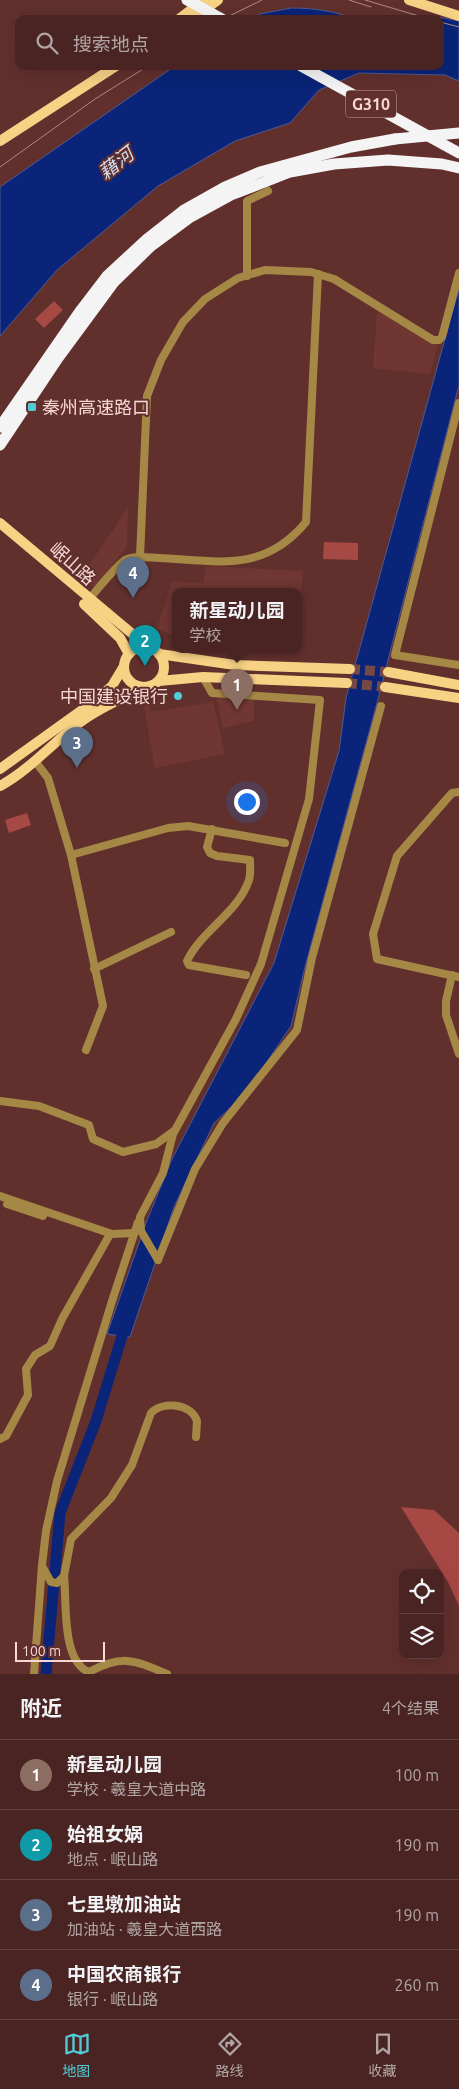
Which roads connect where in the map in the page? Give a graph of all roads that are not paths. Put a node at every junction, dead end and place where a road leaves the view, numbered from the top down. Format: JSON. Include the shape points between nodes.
{"nodes":[{"id":1,"x":179,"y":0,"type":"edge"},
{"id":2,"x":187,"y":0,"type":"edge"},
{"id":3,"x":218,"y":0,"type":"edge"},
{"id":4,"x":409,"y":0,"type":"edge"},
{"id":5,"x":428,"y":0,"type":"edge"},
{"id":6,"x":204,"y":5,"type":"edge"},
{"id":7,"x":459,"y":10,"type":"edge"},
{"id":8,"x":186,"y":15,"type":"edge"},
{"id":9,"x":195,"y":15,"type":"edge"},
{"id":10,"x":207,"y":15,"type":"edge"},
{"id":11,"x":217,"y":15,"type":"edge"},
{"id":12,"x":459,"y":16,"type":"edge"},
{"id":13,"x":98,"y":70,"type":"edge"},
{"id":14,"x":110,"y":70,"type":"edge"},
{"id":15,"x":308,"y":70,"type":"edge"},
{"id":16,"x":317,"y":70,"type":"edge"},
{"id":17,"x":0,"y":133,"type":"edge"},
{"id":18,"x":459,"y":133,"type":"edge"},
{"id":19,"x":0,"y":141,"type":"edge"},
{"id":20,"x":459,"y":146,"type":"edge"},
{"id":21,"x":459,"y":153,"type":"edge"},
{"id":22,"x":459,"y":168,"type":"edge"},
{"id":23,"x":268,"y":192,"type":"dead end"},
{"id":24,"x":459,"y":273,"type":"edge"},
{"id":25,"x":318,"y":274,"type":"junction"},
{"id":26,"x":247,"y":276,"type":"junction"},
{"id":27,"x":459,"y":403,"type":"edge"},
{"id":28,"x":0,"y":427,"type":"edge"},
{"id":29,"x":0,"y":444,"type":"edge"},
{"id":30,"x":0,"y":523,"type":"edge"},
{"id":31,"x":0,"y":532,"type":"edge"},
{"id":32,"x":140,"y":557,"type":"junction"},
{"id":33,"x":89,"y":599,"type":"junction"},
{"id":34,"x":148,"y":647,"type":"junction"},
{"id":35,"x":128,"y":654,"type":"junction"},
{"id":36,"x":159,"y":654,"type":"junction"},
{"id":37,"x":459,"y":665,"type":"edge"},
{"id":38,"x":124,"y":666,"type":"junction"},
{"id":39,"x":350,"y":669,"type":"tunnel mouth"},
{"id":40,"x":388,"y":672,"type":"tunnel mouth"},
{"id":41,"x":203,"y":677,"type":"junction"},
{"id":42,"x":159,"y":681,"type":"junction"},
{"id":43,"x":347,"y":683,"type":"tunnel mouth"},
{"id":44,"x":459,"y":685,"type":"edge"},
{"id":45,"x":385,"y":687,"type":"tunnel mouth"},
{"id":46,"x":144,"y":688,"type":"junction"},
{"id":47,"x":459,"y":698,"type":"edge"},
{"id":48,"x":380,"y":706,"type":"dead end"},
{"id":49,"x":35,"y":761,"type":"junction"},
{"id":50,"x":0,"y":769,"type":"edge"},
{"id":51,"x":0,"y":786,"type":"edge"},
{"id":52,"x":459,"y":792,"type":"edge"},
{"id":53,"x":212,"y":829,"type":"junction"},
{"id":54,"x":285,"y":842,"type":"dead end"},
{"id":55,"x":72,"y":855,"type":"junction"},
{"id":56,"x":171,"y":932,"type":"dead end"},
{"id":57,"x":94,"y":968,"type":"junction"},
{"id":58,"x":246,"y":975,"type":"dead end"},
{"id":59,"x":456,"y":976,"type":"edge"},
{"id":60,"x":86,"y":1050,"type":"dead end"},
{"id":61,"x":459,"y":1054,"type":"edge"},
{"id":62,"x":0,"y":1101,"type":"edge"},
{"id":63,"x":175,"y":1131,"type":"junction"},
{"id":64,"x":0,"y":1196,"type":"edge"},
{"id":65,"x":0,"y":1202,"type":"edge"},
{"id":66,"x":136,"y":1234,"type":"junction"},
{"id":67,"x":109,"y":1236,"type":"junction"},
{"id":68,"x":196,"y":1437,"type":"dead end"},
{"id":69,"x":0,"y":1439,"type":"edge"},
{"id":70,"x":42,"y":1565,"type":"junction"},
{"id":71,"x":64,"y":1576,"type":"junction"},
{"id":72,"x":34,"y":1674,"type":"edge"},
{"id":73,"x":168,"y":1674,"type":"edge"}],
"edges":[{"from":1,"to":10,"type":"highway"},
{"from":2,"to":6,"type":"highway","bridge":true},
{"from":3,"to":6,"type":"main road"},
{"from":4,"to":12,"type":"main road"},
{"from":5,"to":7,"type":"main road"},
{"from":6,"to":8,"type":"main road"},
{"from":6,"to":9,"type":"main road"},
{"from":6,"to":11,"type":"highway","bridge":true},
{"from":13,"to":17,"type":"main road"},
{"from":14,"to":19,"type":"main road"},
{"from":15,"to":21,"type":"highway","number":"G310","bridge":true},
{"from":16,"to":20,"type":"highway","number":"G310","bridge":true},
{"from":18,"to":28,"type":"highway","bridge":true,"via":[[351,147],[260,172],[184,210],[107,276]]},
{"from":22,"to":29,"type":"highway","via":[[388,160],[299,170],[231,195],[189,218],[151,246],[114,282]]},
{"from":23,"to":26,"type":"street","via":[[247,201]]},
{"from":24,"to":25,"type":"street","via":[[439,340],[433,340],[334,279]]},
{"from":25,"to":26,"type":"street","via":[[265,270]]},
{"from":25,"to":32,"type":"street","via":[[306,522],[293,538],[279,548],[252,559],[218,561]]},
{"from":26,"to":32,"type":"street","via":[[238,278],[205,299],[183,322],[161,360],[147,396]]},
{"from":27,"to":37,"type":"street","via":[[395,655]]},
{"from":30,"to":33,"type":"main road","name":"岷山路"},
{"from":31,"to":35,"type":"main road","name":"岷山路","via":[[107,623]]},
{"from":32,"to":33,"type":"street","via":[[126,560]]},
{"from":33,"to":34,"type":"main road","name":"岷山路"},
{"from":34,"to":35,"type":"main road"},
{"from":34,"to":36,"type":"main road"},
{"from":35,"to":38,"type":"main road"},
{"from":36,"to":39,"type":"main road","via":[[235,665]]},
{"from":36,"to":42,"type":"main road","via":[[164,669]]},
{"from":38,"to":46,"type":"main road","via":[[129,681]]},
{"from":38,"to":50,"type":"main road","via":[[112,686],[96,700]]},
{"from":40,"to":44,"type":"main road"},
{"from":41,"to":42,"type":"main road"},
{"from":41,"to":43,"type":"main road"},
{"from":41,"to":63,"type":"street","via":[[212,693],[320,700],[309,799],[261,964],[236,1019]]},
{"from":42,"to":46,"type":"main road"},
{"from":45,"to":47,"type":"main road"},
{"from":46,"to":49,"type":"main road","via":[[98,710]]},
{"from":48,"to":66,"type":"street","via":[[312,958],[297,1030],[223,1123],[200,1162],[158,1260]]},
{"from":49,"to":51,"type":"main road"},
{"from":49,"to":55,"type":"street","via":[[48,778]]},
{"from":52,"to":59,"type":"street","via":[[452,792],[397,856],[373,934],[377,959]]},
{"from":53,"to":54,"type":"street"},
{"from":53,"to":55,"type":"street","via":[[168,828]]},
{"from":53,"to":58,"type":"street","via":[[207,847],[210,853],[250,860],[250,878],[241,896],[187,961],[189,965]]},
{"from":55,"to":57,"type":"street"},
{"from":56,"to":57,"type":"street"},
{"from":57,"to":60,"type":"street","via":[[102,1006]]},
{"from":59,"to":61,"type":"street","via":[[446,1015]]},
{"from":62,"to":63,"type":"street","via":[[39,1106],[89,1125],[93,1139],[123,1152],[156,1144]]},
{"from":63,"to":66,"type":"street","via":[[162,1173],[140,1218]]},
{"from":64,"to":66,"type":"street","via":[[112,1234]]},
{"from":65,"to":67,"type":"street"},
{"from":66,"to":67,"type":"street"},
{"from":66,"to":70,"type":"street","via":[[57,1481]]},
{"from":67,"to":69,"type":"street","via":[[50,1346],[36,1355],[26,1369],[28,1395],[6,1436]]},
{"from":68,"to":71,"type":"street","via":[[197,1421],[190,1411],[166,1405],[151,1413],[132,1465],[100,1510],[71,1539]]},
{"from":70,"to":71,"type":"street","via":[[54,1583]]},
{"from":70,"to":72,"type":"street"},
{"from":71,"to":73,"type":"street","via":[[66,1631],[82,1670],[89,1672],[125,1659]]}]}
